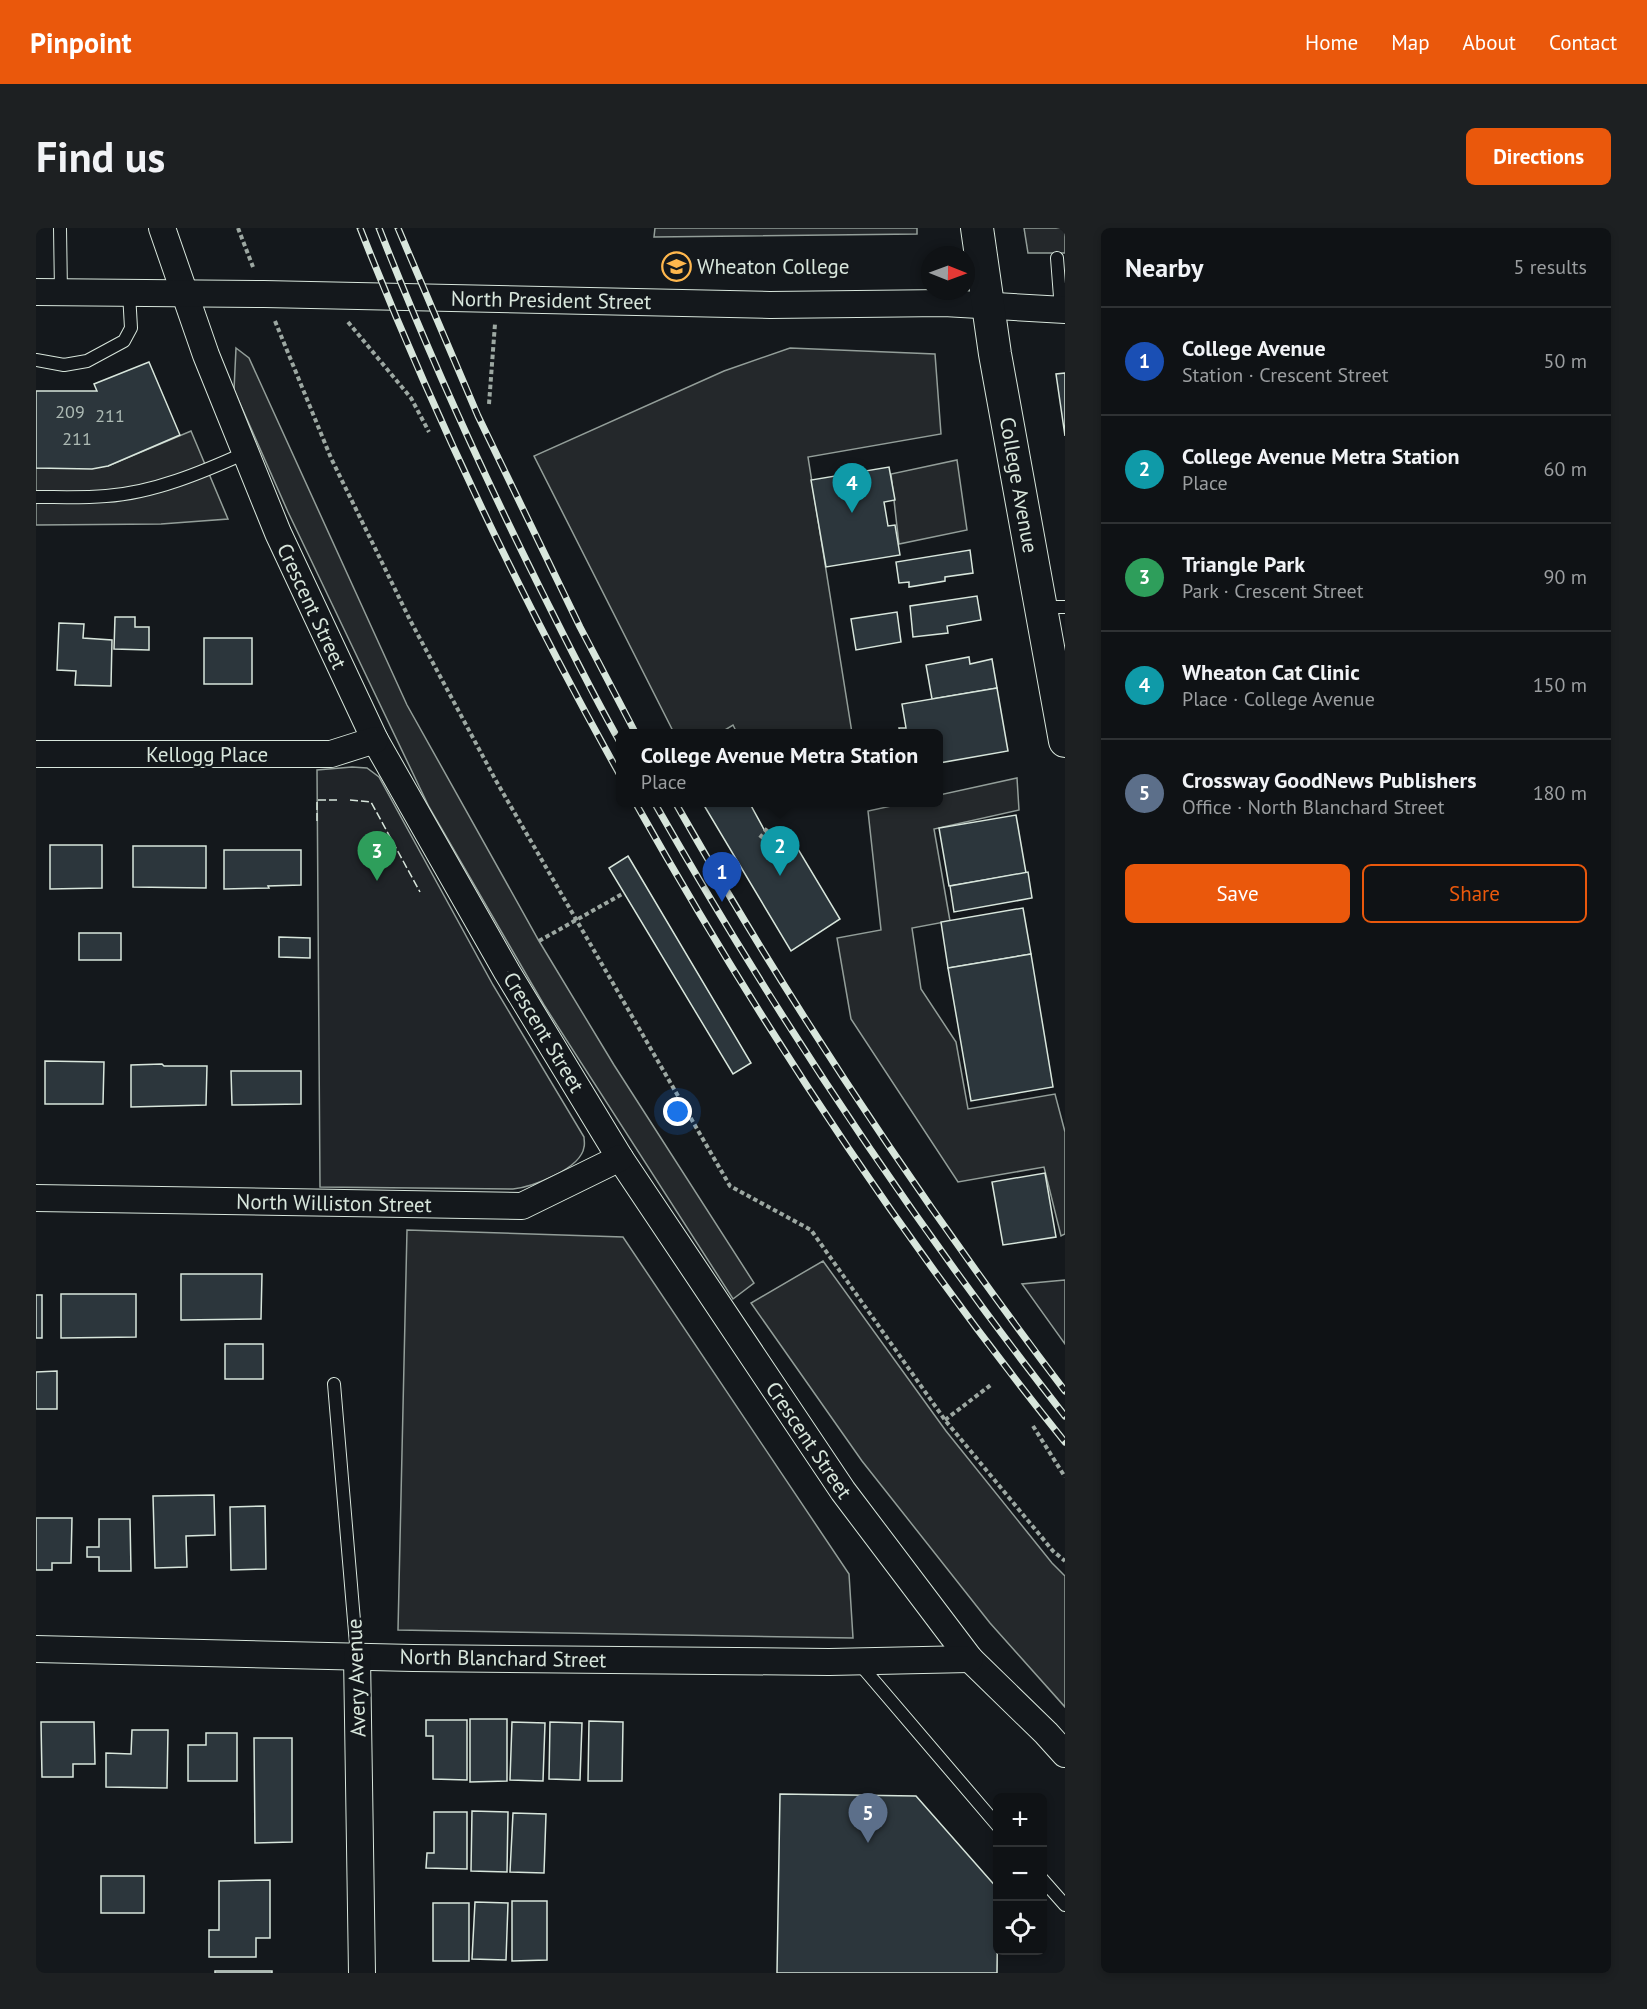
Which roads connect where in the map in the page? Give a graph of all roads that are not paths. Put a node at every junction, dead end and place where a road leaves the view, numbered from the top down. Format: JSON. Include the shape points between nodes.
{"nodes":[{"id":1,"x":60,"y":228,"type":"edge"},
{"id":2,"x":162,"y":228,"type":"edge"},
{"id":3,"x":977,"y":228,"type":"edge"},
{"id":4,"x":1057,"y":258,"type":"dead end"},
{"id":5,"x":48,"y":292,"type":"edge"},
{"id":6,"x":129,"y":293,"type":"junction"},
{"id":7,"x":184,"y":294,"type":"junction"},
{"id":8,"x":987,"y":306,"type":"junction"},
{"id":9,"x":1063,"y":310,"type":"edge"},
{"id":10,"x":36,"y":360,"type":"edge"},
{"id":11,"x":245,"y":453,"type":"junction"},
{"id":12,"x":36,"y":496,"type":"edge"},
{"id":13,"x":1053,"y":607,"type":"edge"},
{"id":14,"x":1065,"y":739,"type":"edge"},
{"id":15,"x":375,"y":740,"type":"junction"},
{"id":16,"x":36,"y":754,"type":"edge"},
{"id":17,"x":620,"y":1158,"type":"junction"},
{"id":18,"x":36,"y":1198,"type":"edge"},
{"id":19,"x":334,"y":1384,"type":"dead end"},
{"id":20,"x":36,"y":1649,"type":"edge"},
{"id":21,"x":357,"y":1656,"type":"junction"},
{"id":22,"x":970,"y":1659,"type":"junction"},
{"id":23,"x":857,"y":1661,"type":"junction"},
{"id":24,"x":1065,"y":1754,"type":"edge"},
{"id":25,"x":993,"y":1820,"type":"edge"},
{"id":26,"x":1047,"y":1885,"type":"edge"},
{"id":27,"x":1065,"y":1905,"type":"edge"},
{"id":28,"x":362,"y":1973,"type":"edge"}],
"edges":[{"from":1,"to":5,"type":"lane"},
{"from":2,"to":7,"type":"street","name":"Crescent Street"},
{"from":3,"to":8,"type":"street","name":"College Avenue"},
{"from":4,"to":9,"type":"lane"},
{"from":5,"to":6,"type":"street","name":"North President Street"},
{"from":6,"to":7,"type":"street","name":"North President Street"},
{"from":6,"to":10,"type":"lane","via":[[131,328],[124,341],[87,361],[64,365]]},
{"from":7,"to":8,"type":"street","name":"North President Street"},
{"from":7,"to":11,"type":"street","name":"Crescent Street"},
{"from":8,"to":9,"type":"street","name":"North President Street"},
{"from":8,"to":13,"type":"street","name":"College Avenue"},
{"from":11,"to":12,"type":"lane","via":[[204,472],[129,492],[108,496]]},
{"from":11,"to":15,"type":"street","name":"Crescent Street"},
{"from":13,"to":14,"type":"street","name":"College Avenue"},
{"from":15,"to":16,"type":"street","name":"Kellogg Place","via":[[331,754]]},
{"from":15,"to":17,"type":"street","name":"Crescent Street","via":[[507,972]]},
{"from":17,"to":18,"type":"street","name":"North Williston Street","via":[[522,1206]]},
{"from":17,"to":22,"type":"street","name":"Crescent Street","via":[[843,1491]]},
{"from":19,"to":21,"type":"lane","name":"Avery Avenue"},
{"from":20,"to":21,"type":"street","name":"North Blanchard Street"},
{"from":21,"to":23,"type":"street","name":"North Blanchard Street"},
{"from":21,"to":28,"type":"street","name":"Avery Avenue"},
{"from":22,"to":23,"type":"street","name":"North Blanchard Street"},
{"from":22,"to":24,"type":"street","name":"Crescent Street"},
{"from":23,"to":25,"type":"lane"},
{"from":26,"to":27,"type":"lane"}]}
